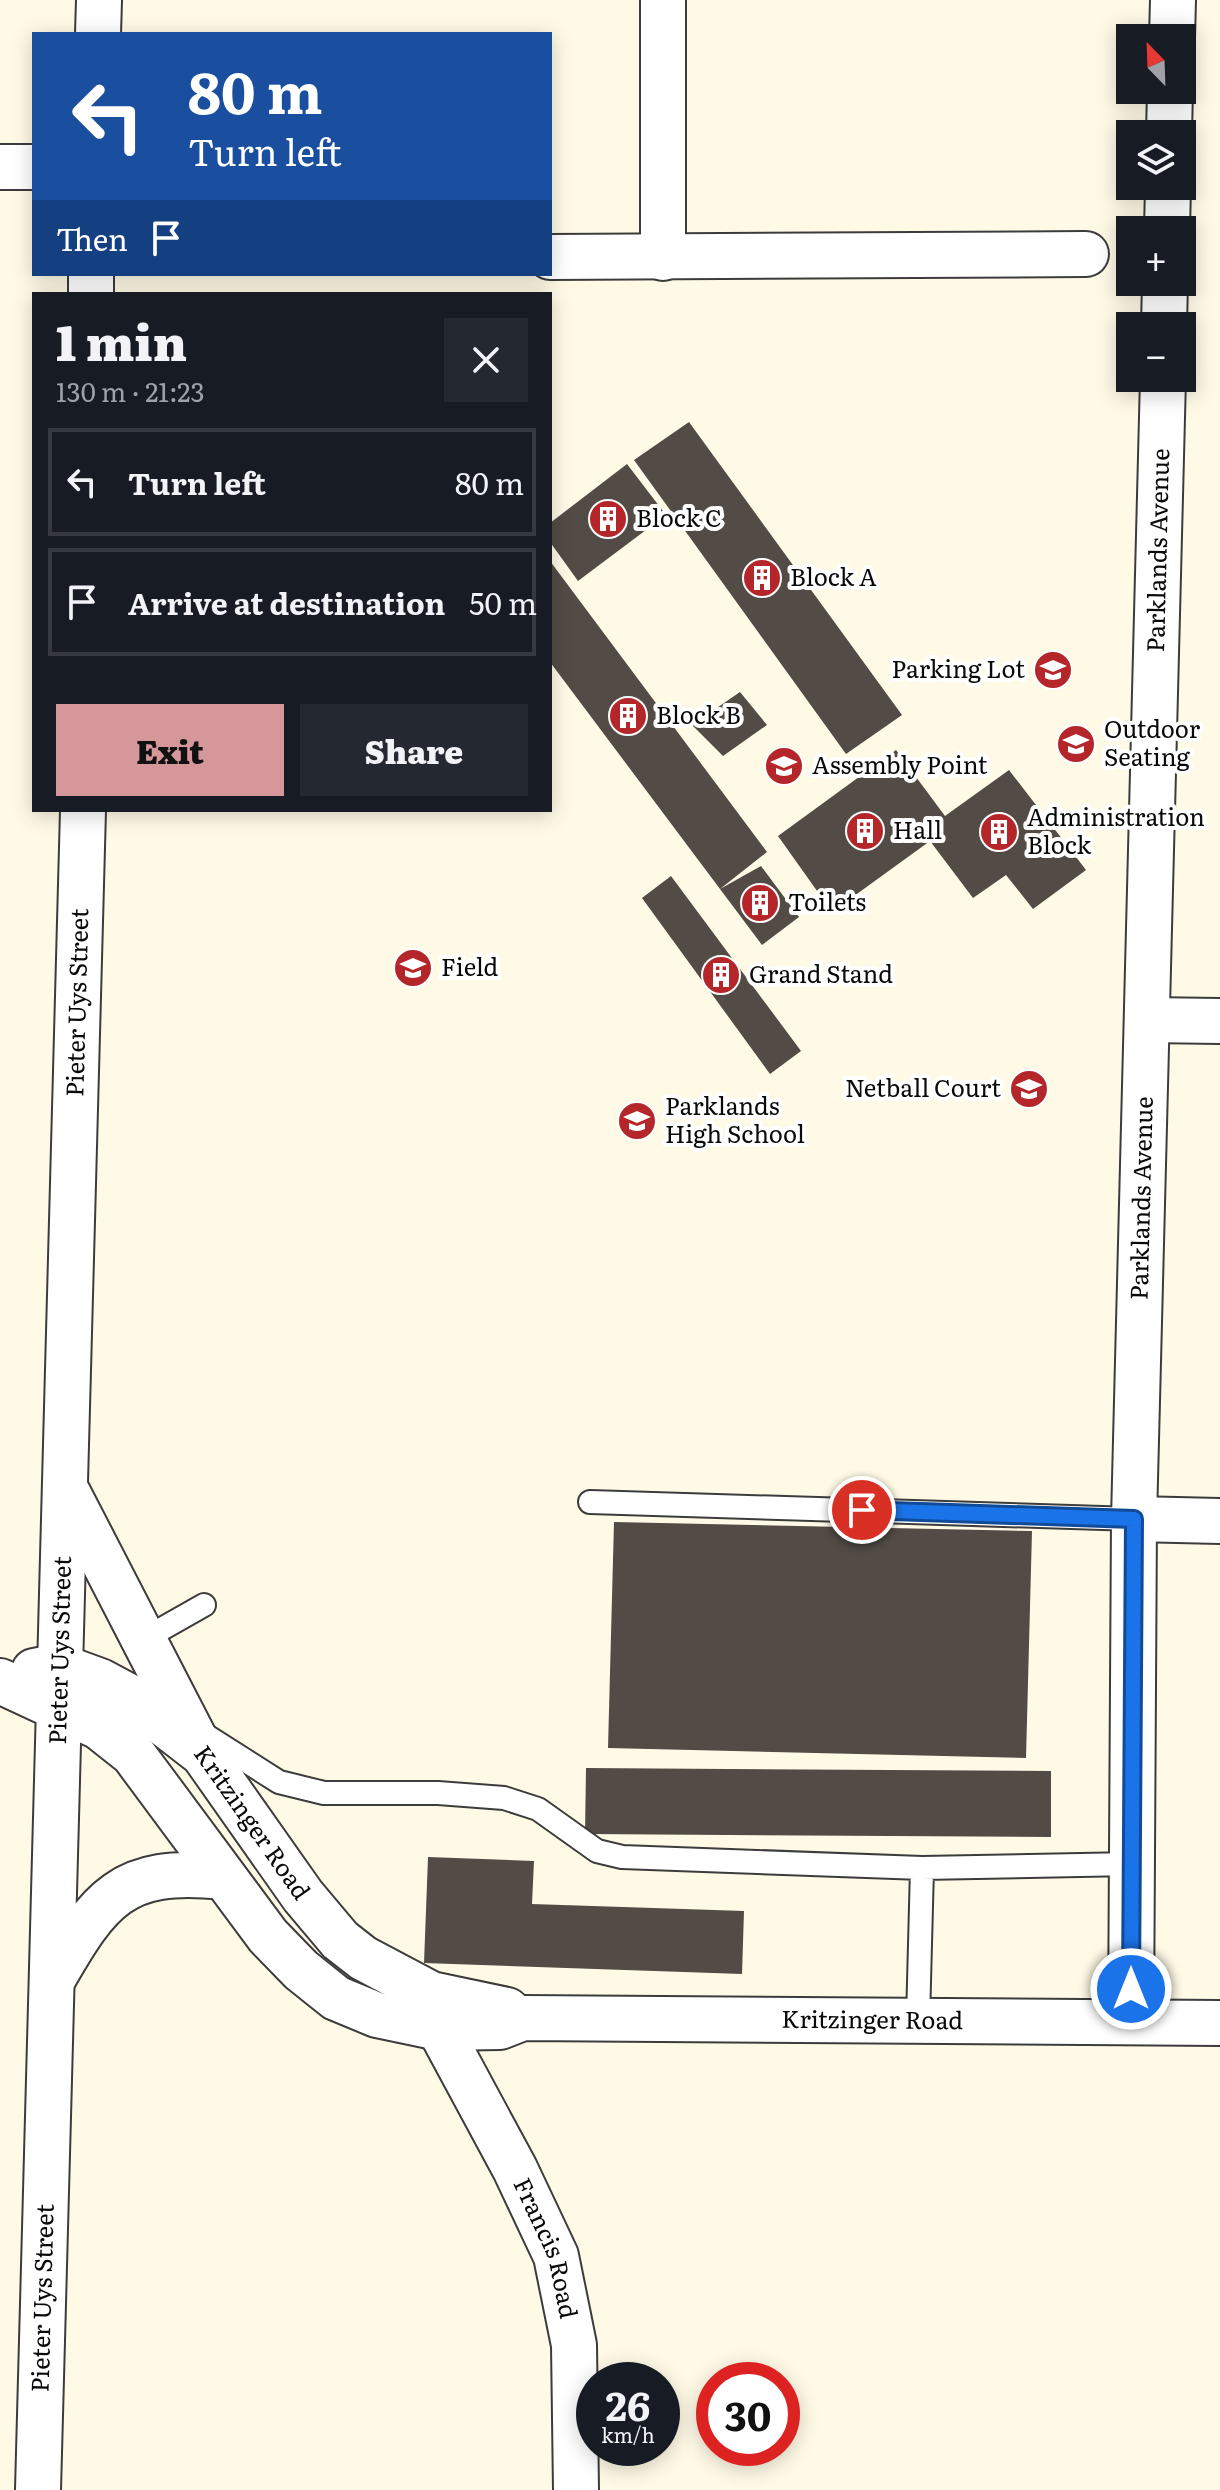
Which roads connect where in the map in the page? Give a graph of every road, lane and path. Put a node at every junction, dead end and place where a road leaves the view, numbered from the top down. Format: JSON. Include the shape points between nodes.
{"nodes":[{"id":1,"x":99,"y":0,"type":"edge"},
{"id":2,"x":663,"y":0,"type":"edge"},
{"id":3,"x":1173,"y":0,"type":"edge"},
{"id":4,"x":1172,"y":24,"type":"edge"},
{"id":5,"x":98,"y":32,"type":"edge"},
{"id":6,"x":0,"y":167,"type":"edge"},
{"id":7,"x":32,"y":167,"type":"edge"},
{"id":8,"x":1086,"y":254,"type":"dead end"},
{"id":9,"x":552,"y":257,"type":"edge"},
{"id":10,"x":663,"y":258,"type":"junction"},
{"id":11,"x":1163,"y":392,"type":"edge"},
{"id":12,"x":83,"y":812,"type":"edge"},
{"id":13,"x":1147,"y":1020,"type":"junction"},
{"id":14,"x":1220,"y":1021,"type":"edge"},
{"id":15,"x":65,"y":1488,"type":"junction"},
{"id":16,"x":590,"y":1502,"type":"dead end"},
{"id":17,"x":1134,"y":1519,"type":"junction"},
{"id":18,"x":1220,"y":1521,"type":"edge"},
{"id":19,"x":204,"y":1605,"type":"dead end"},
{"id":20,"x":144,"y":1639,"type":"junction"},
{"id":21,"x":0,"y":1679,"type":"edge"},
{"id":22,"x":100,"y":1681,"type":"junction"},
{"id":23,"x":58,"y":1686,"type":"junction"},
{"id":24,"x":195,"y":1738,"type":"junction"},
{"id":25,"x":1132,"y":1864,"type":"junction"},
{"id":26,"x":922,"y":1868,"type":"junction"},
{"id":27,"x":222,"y":1877,"type":"junction"},
{"id":28,"x":51,"y":1983,"type":"junction"},
{"id":29,"x":523,"y":2018,"type":"junction"},
{"id":30,"x":918,"y":2020,"type":"junction"},
{"id":31,"x":1131,"y":2020,"type":"junction"},
{"id":32,"x":1220,"y":2023,"type":"edge"},
{"id":33,"x":439,"y":2028,"type":"junction"},
{"id":34,"x":38,"y":2490,"type":"edge"},
{"id":35,"x":576,"y":2490,"type":"edge"}],
"edges":[{"from":1,"to":5,"type":"street"},
{"from":2,"to":10,"type":"street"},
{"from":3,"to":4,"type":"street"},
{"from":6,"to":7,"type":"street"},
{"from":8,"to":10,"type":"street"},
{"from":9,"to":10,"type":"street"},
{"from":11,"to":13,"type":"street","name":"Parklands Avenue"},
{"from":12,"to":15,"type":"street","name":"Pieter Uys Street"},
{"from":13,"to":14,"type":"street"},
{"from":13,"to":17,"type":"street","name":"Parklands Avenue"},
{"from":15,"to":20,"type":"street"},
{"from":15,"to":23,"type":"street","name":"Pieter Uys Street"},
{"from":16,"to":17,"type":"lane"},
{"from":17,"to":18,"type":"street"},
{"from":17,"to":25,"type":"street","name":"Parklands Avenue"},
{"from":19,"to":20,"type":"lane"},
{"from":20,"to":22,"type":"street"},
{"from":20,"to":24,"type":"street"},
{"from":21,"to":23,"type":"street"},
{"from":22,"to":23,"type":"street","name":"Kritzinger Road"},
{"from":22,"to":24,"type":"street","name":"Kritzinger Road"},
{"from":23,"to":27,"type":"street","name":"Kritzinger Road","via":[[133,1754]]},
{"from":23,"to":28,"type":"street","name":"Pieter Uys Street"},
{"from":24,"to":26,"type":"lane","via":[[279,1782],[324,1793],[504,1798],[538,1809],[597,1851],[622,1857]]},
{"from":24,"to":29,"type":"street","name":"Kritzinger Road","via":[[303,1896],[340,1940],[396,1978],[431,1994],[505,2009]]},
{"from":25,"to":26,"type":"lane"},
{"from":25,"to":31,"type":"street","name":"Parklands Avenue"},
{"from":26,"to":30,"type":"lane"},
{"from":27,"to":28,"type":"street","via":[[169,1874],[129,1886],[94,1912]]},
{"from":27,"to":33,"type":"street","name":"Kritzinger Road","via":[[268,1936],[336,1998],[377,2015]]},
{"from":28,"to":34,"type":"street","name":"Pieter Uys Street"},
{"from":29,"to":30,"type":"street","name":"Kritzinger Road"},
{"from":29,"to":33,"type":"street","name":"Kritzinger Road","via":[[500,2027]]},
{"from":30,"to":31,"type":"street","name":"Kritzinger Road"},
{"from":31,"to":32,"type":"street","name":"Kritzinger Road"},
{"from":33,"to":35,"type":"street","name":"Francis Road","via":[[556,2256],[574,2345]]}]}
